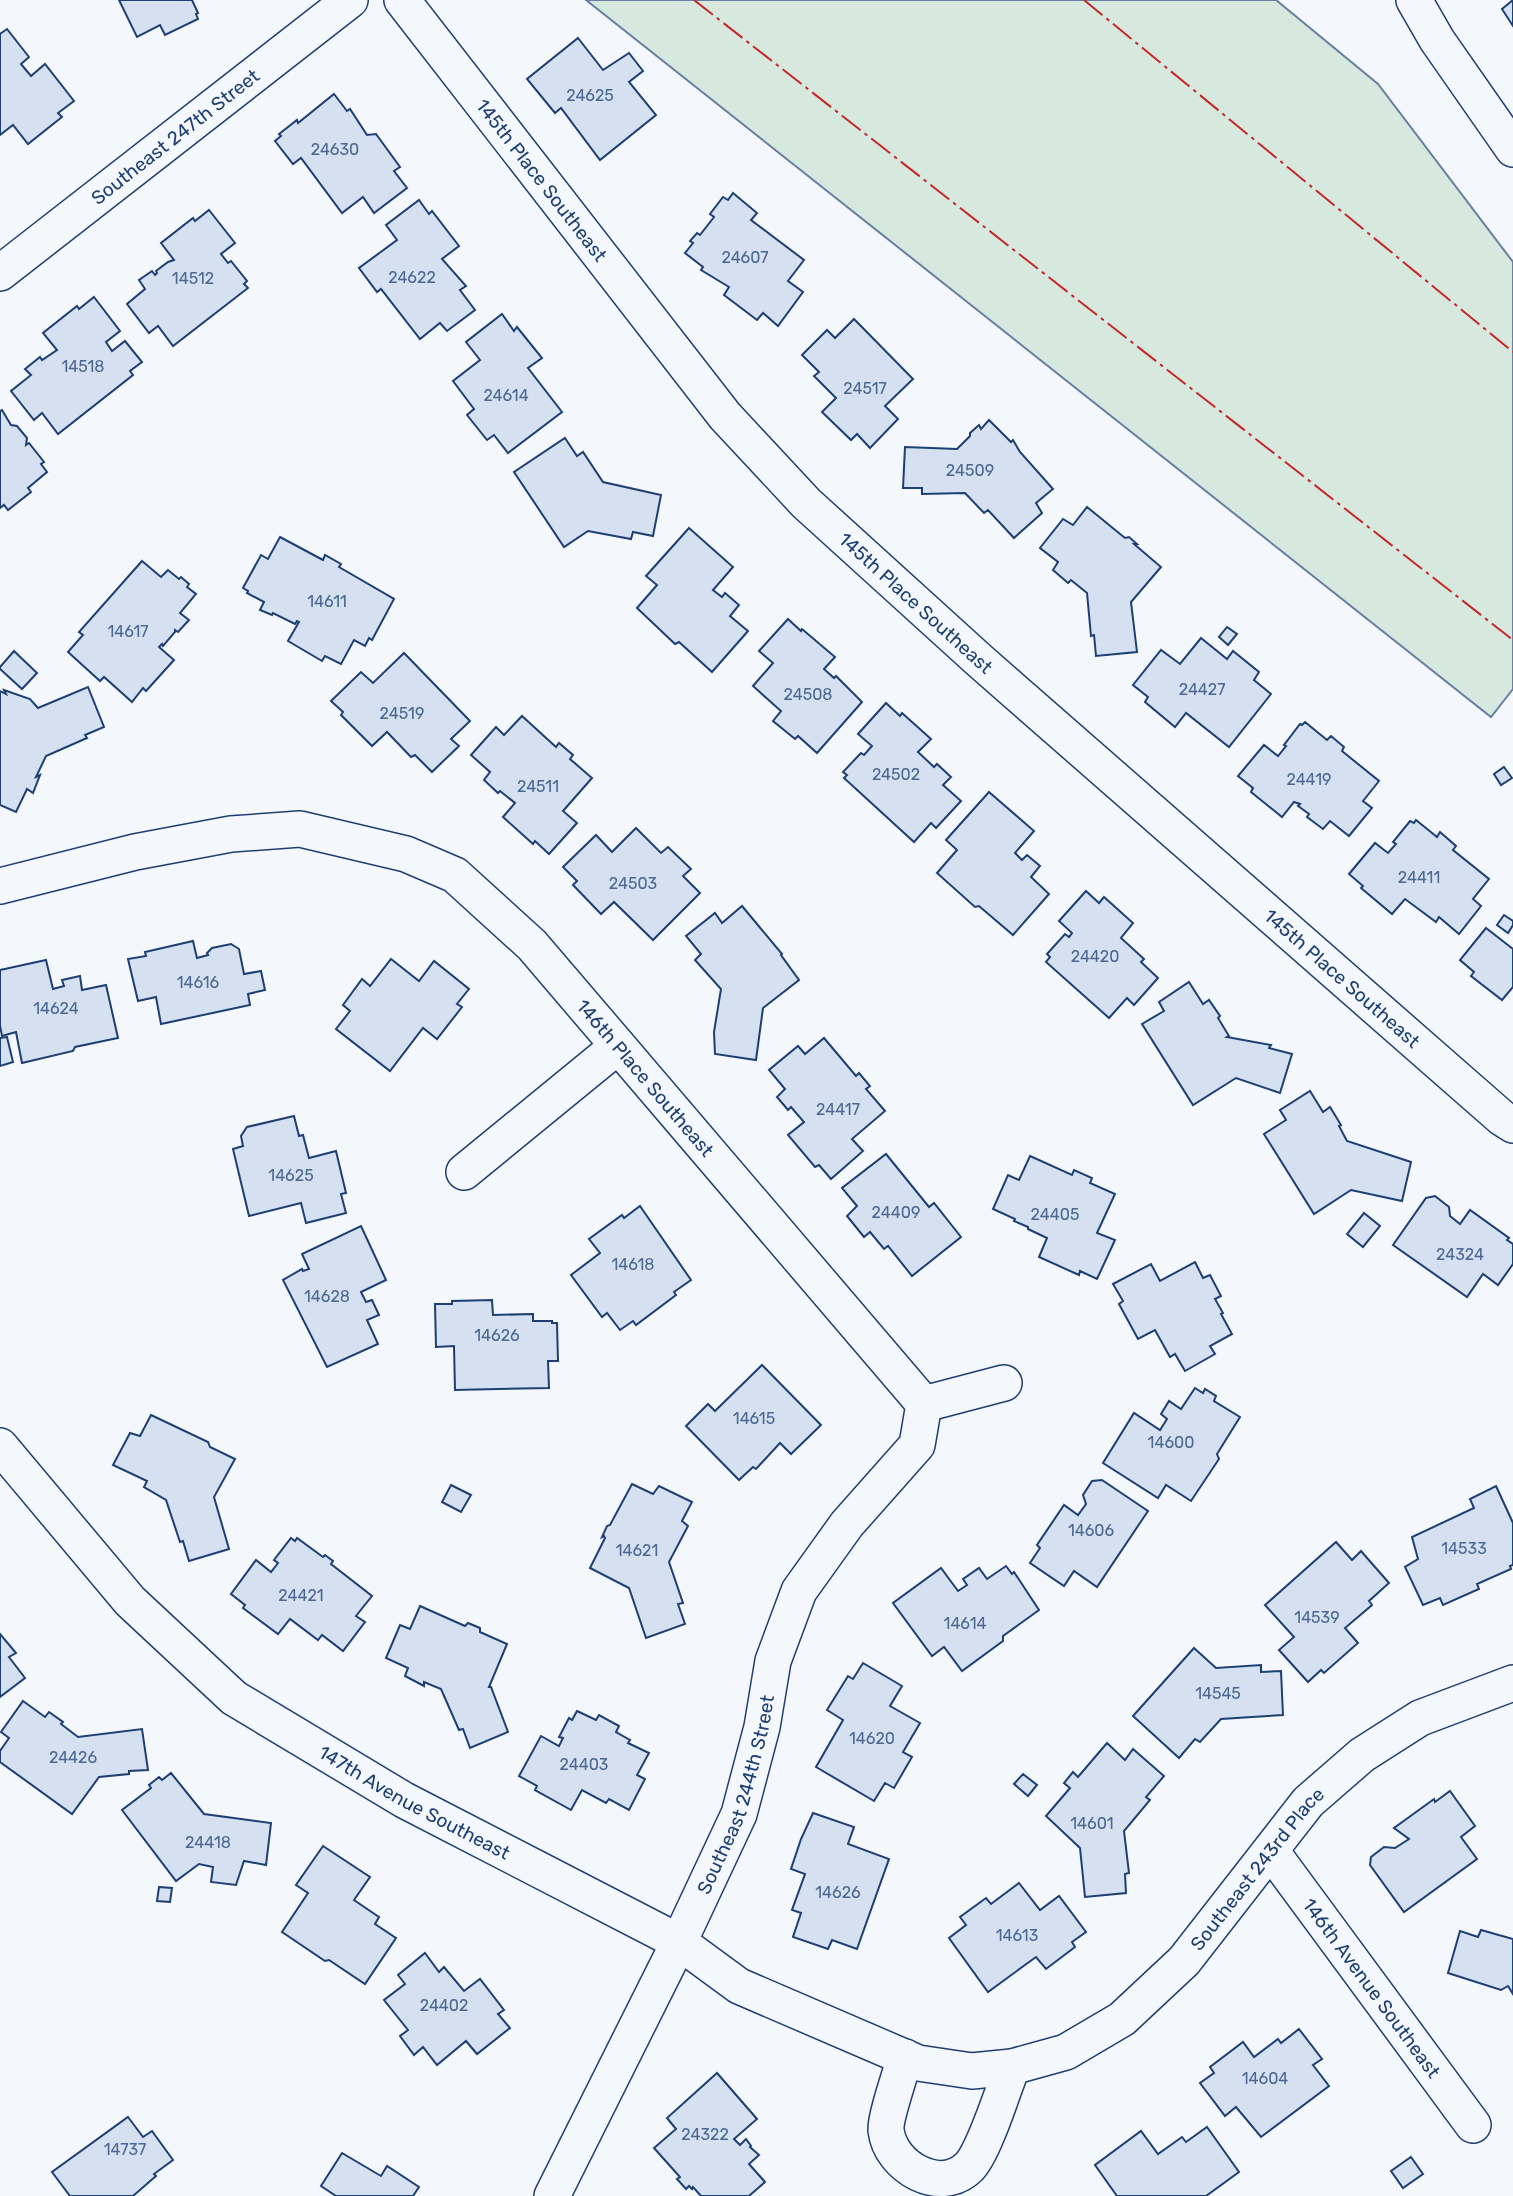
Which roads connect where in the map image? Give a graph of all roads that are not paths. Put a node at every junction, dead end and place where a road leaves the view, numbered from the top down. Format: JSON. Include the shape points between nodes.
{"nodes":[{"id":1,"x":350,"y":0,"type":"edge"},
{"id":2,"x":402,"y":0,"type":"edge"},
{"id":3,"x":1413,"y":0,"type":"edge"},
{"id":4,"x":1513,"y":149,"type":"edge"},
{"id":5,"x":0,"y":272,"type":"edge"},
{"id":6,"x":0,"y":886,"type":"edge"},
{"id":7,"x":618,"y":1046,"type":"junction"},
{"id":8,"x":1513,"y":1125,"type":"edge"},
{"id":9,"x":464,"y":1172,"type":"dead end"},
{"id":10,"x":1003,"y":1383,"type":"dead end"},
{"id":11,"x":925,"y":1404,"type":"junction"},
{"id":12,"x":0,"y":1446,"type":"edge"},
{"id":13,"x":1513,"y":1683,"type":"edge"},
{"id":14,"x":1271,"y":1851,"type":"junction"},
{"id":15,"x":678,"y":1942,"type":"junction"},
{"id":16,"x":905,"y":2057,"type":"junction"},
{"id":17,"x":1012,"y":2067,"type":"junction"},
{"id":18,"x":1473,"y":2124,"type":"dead end"},
{"id":19,"x":552,"y":2196,"type":"edge"}],
"edges":[{"from":1,"to":5,"type":"street","name":"Southeast 247th Street"},
{"from":2,"to":8,"type":"street","name":"145th Place Southeast","via":[[725,416],[806,503],[989,669]]},
{"from":3,"to":4,"type":"street"},
{"from":6,"to":7,"type":"street","name":"146th Place Southeast","via":[[135,852],[231,834],[300,829],[406,854],[456,875],[532,945]]},
{"from":7,"to":9,"type":"street"},
{"from":7,"to":11,"type":"street","name":"146th Place Southeast"},
{"from":10,"to":11,"type":"street"},
{"from":11,"to":15,"type":"street","name":"Southeast 244th Street","via":[[916,1445],[846,1524],[799,1591],[773,1661],[762,1727],[739,1814]]},
{"from":12,"to":15,"type":"street","name":"147th Avenue Southeast","via":[[130,1601],[234,1698],[404,1800]]},
{"from":13,"to":14,"type":"street","name":"Southeast 243rd Place","via":[[1420,1718],[1362,1755],[1308,1802]]},
{"from":14,"to":17,"type":"street","name":"Southeast 243rd Place","via":[[1184,1961],[1122,2020],[1066,2052]]},
{"from":14,"to":18,"type":"street","name":"146th Avenue Southeast"},
{"from":15,"to":16,"type":"street","name":"147th Avenue Southeast","via":[[739,1986]]},
{"from":15,"to":19,"type":"street","name":"Southeast 244th Street"},
{"from":16,"to":17,"type":"street","name":"147th Avenue Southeast","via":[[949,2069]]},
{"from":16,"to":17,"type":"street","via":[[886,2128],[900,2160],[929,2179],[951,2177],[970,2166]]}]}
